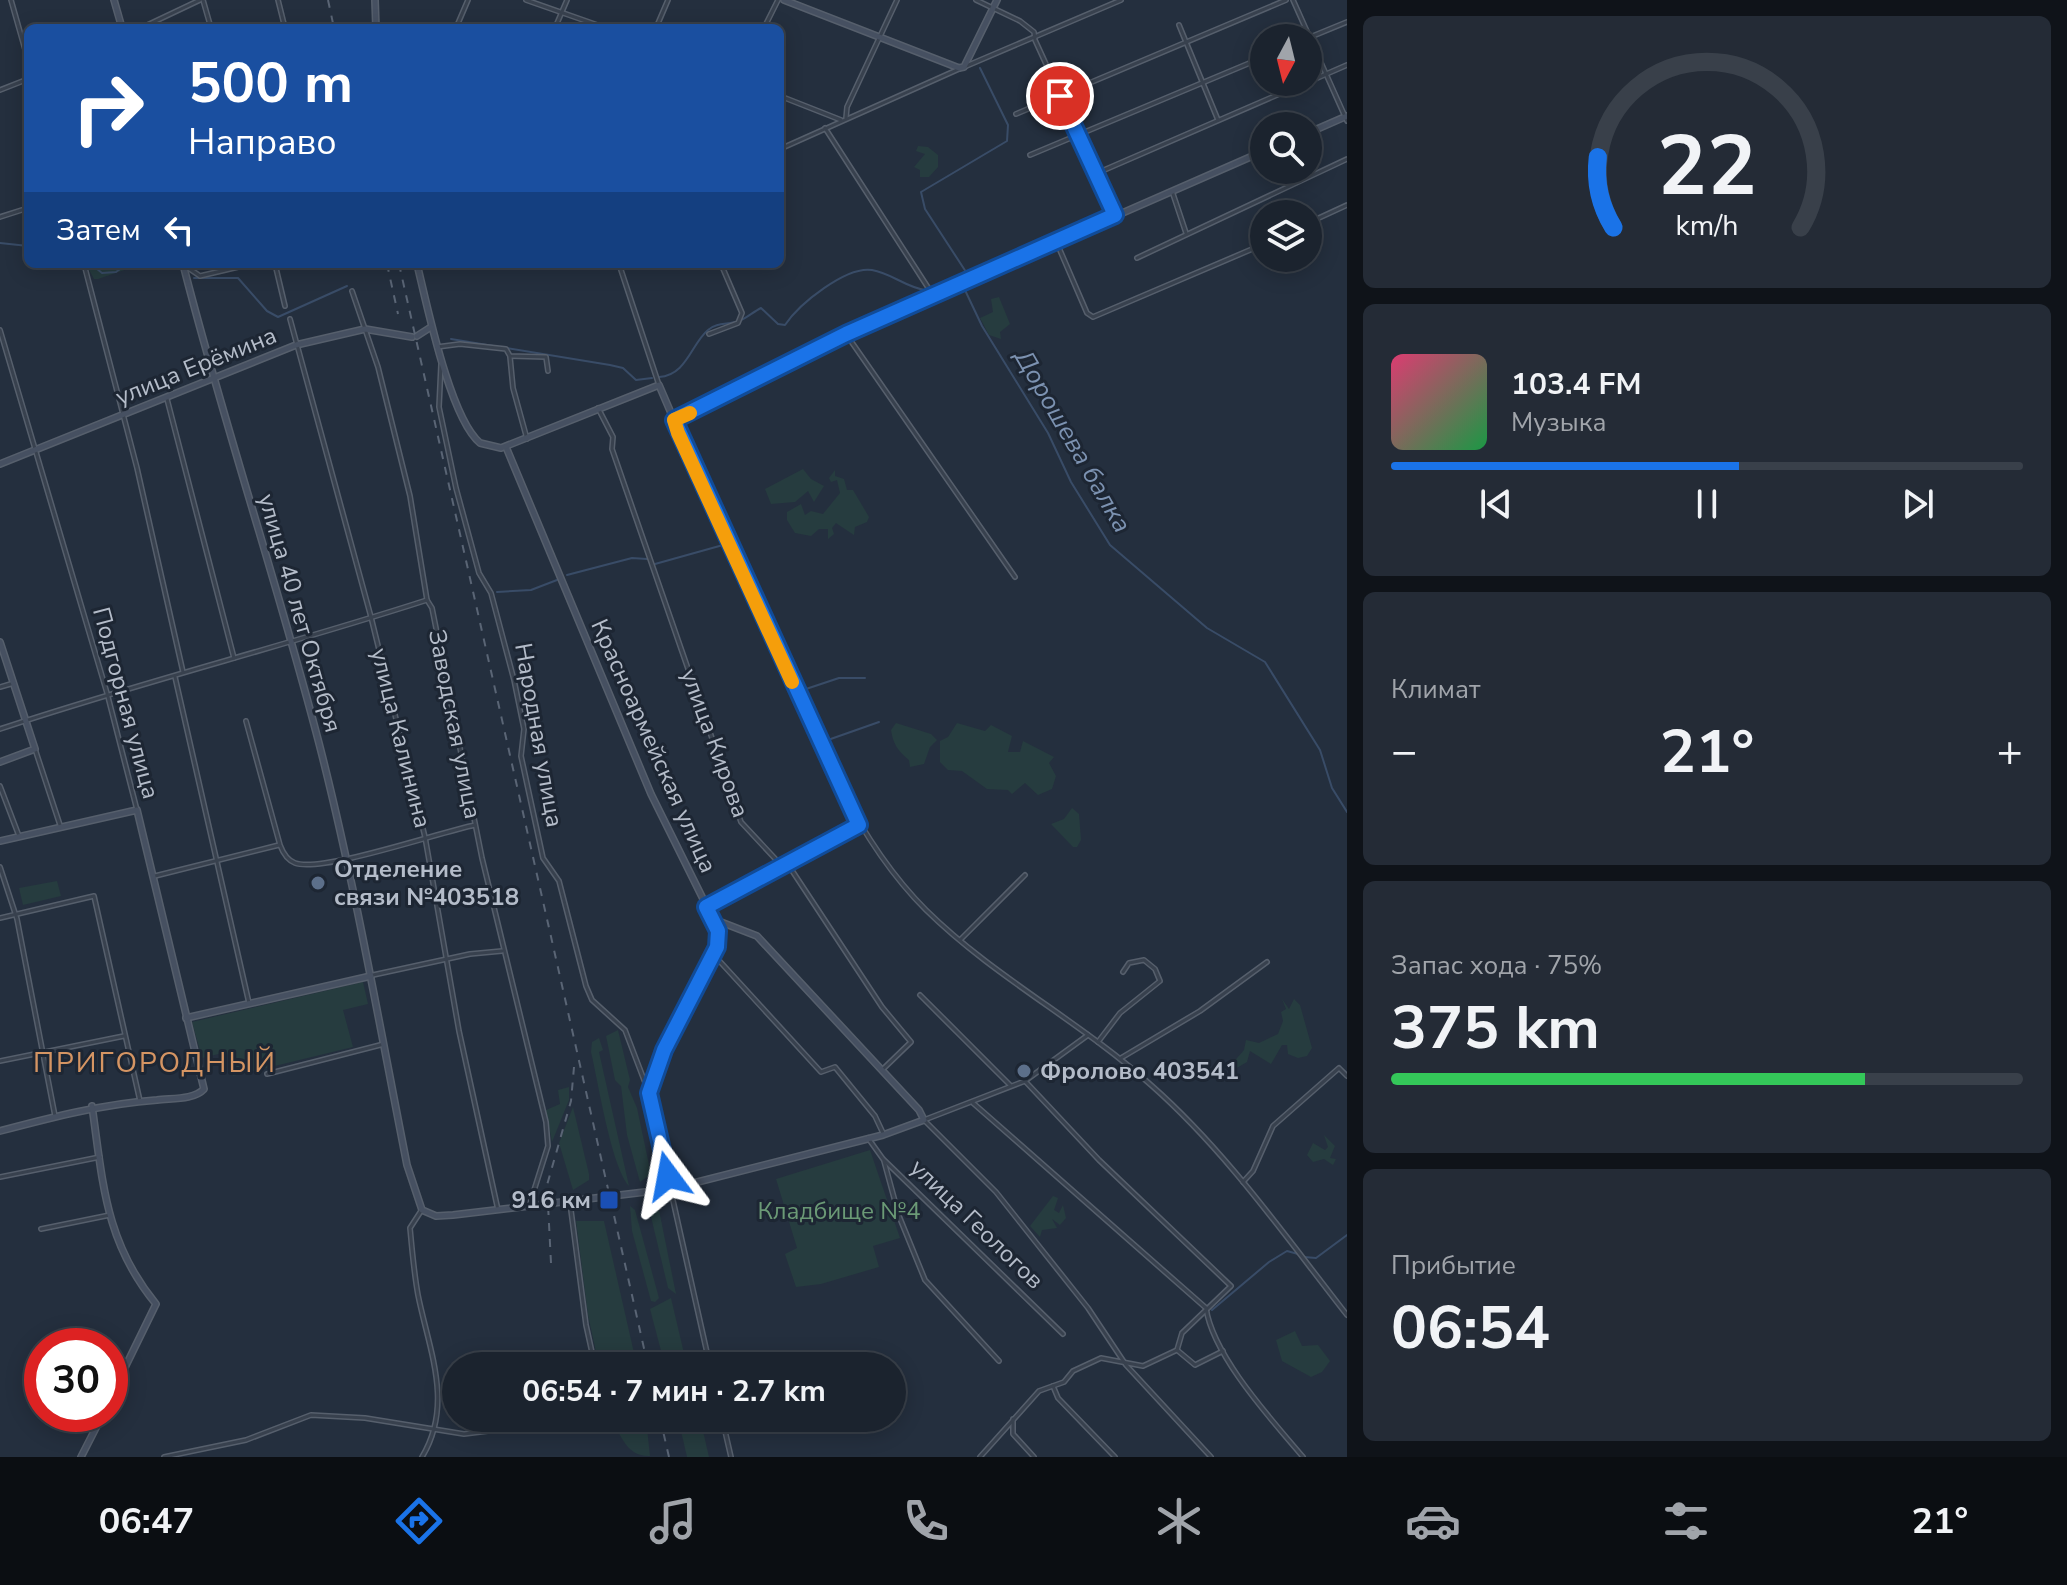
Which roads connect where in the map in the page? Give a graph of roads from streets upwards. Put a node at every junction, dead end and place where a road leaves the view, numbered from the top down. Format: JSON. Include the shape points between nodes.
{"nodes":[{"id":1,"x":11,"y":0,"type":"edge"},
{"id":2,"x":114,"y":0,"type":"edge"},
{"id":3,"x":202,"y":0,"type":"edge"},
{"id":4,"x":278,"y":0,"type":"edge"},
{"id":5,"x":375,"y":0,"type":"edge"},
{"id":6,"x":468,"y":0,"type":"edge"},
{"id":7,"x":526,"y":0,"type":"edge"},
{"id":8,"x":567,"y":0,"type":"edge"},
{"id":9,"x":668,"y":0,"type":"edge"},
{"id":10,"x":778,"y":0,"type":"edge"},
{"id":11,"x":784,"y":0,"type":"edge"},
{"id":12,"x":897,"y":0,"type":"edge"},
{"id":13,"x":976,"y":0,"type":"edge"},
{"id":14,"x":997,"y":0,"type":"edge"},
{"id":15,"x":1121,"y":0,"type":"edge"},
{"id":16,"x":1286,"y":0,"type":"edge"},
{"id":17,"x":1293,"y":0,"type":"edge"},
{"id":18,"x":993,"y":7,"type":"junction"},
{"id":19,"x":562,"y":12,"type":"junction"},
{"id":20,"x":1347,"y":22,"type":"edge"},
{"id":21,"x":121,"y":24,"type":"edge"},
{"id":22,"x":150,"y":24,"type":"edge"},
{"id":23,"x":210,"y":24,"type":"edge"},
{"id":24,"x":284,"y":24,"type":"edge"},
{"id":25,"x":376,"y":24,"type":"edge"},
{"id":26,"x":458,"y":24,"type":"edge"},
{"id":27,"x":557,"y":24,"type":"edge"},
{"id":28,"x":595,"y":24,"type":"edge"},
{"id":29,"x":658,"y":24,"type":"edge"},
{"id":30,"x":766,"y":24,"type":"edge"},
{"id":31,"x":1303,"y":24,"type":"edge"},
{"id":32,"x":1179,"y":25,"type":"dead end"},
{"id":33,"x":1322,"y":33,"type":"edge"},
{"id":34,"x":880,"y":37,"type":"junction"},
{"id":35,"x":1035,"y":40,"type":"junction"},
{"id":36,"x":1186,"y":43,"type":"junction"},
{"id":37,"x":24,"y":46,"type":"edge"},
{"id":38,"x":1250,"y":63,"type":"edge"},
{"id":39,"x":1322,"y":63,"type":"edge"},
{"id":40,"x":1347,"y":65,"type":"edge"},
{"id":41,"x":962,"y":68,"type":"junction"},
{"id":42,"x":1327,"y":73,"type":"junction"},
{"id":43,"x":1322,"y":75,"type":"edge"},
{"id":44,"x":24,"y":81,"type":"edge"},
{"id":45,"x":1203,"y":83,"type":"junction"},
{"id":46,"x":0,"y":90,"type":"edge"},
{"id":47,"x":1060,"y":96,"type":"junction"},
{"id":48,"x":1275,"y":96,"type":"edge"},
{"id":49,"x":784,"y":97,"type":"edge"},
{"id":50,"x":1016,"y":114,"type":"dead end"},
{"id":51,"x":1346,"y":118,"type":"edge"},
{"id":52,"x":843,"y":119,"type":"junction"},
{"id":53,"x":1218,"y":120,"type":"junction"},
{"id":54,"x":824,"y":127,"type":"junction"},
{"id":55,"x":1322,"y":127,"type":"edge"},
{"id":56,"x":1077,"y":135,"type":"junction"},
{"id":57,"x":784,"y":147,"type":"edge"},
{"id":58,"x":1030,"y":155,"type":"dead end"},
{"id":59,"x":1250,"y":157,"type":"edge"},
{"id":60,"x":1347,"y":159,"type":"edge"},
{"id":61,"x":1095,"y":174,"type":"junction"},
{"id":62,"x":1172,"y":191,"type":"junction"},
{"id":63,"x":1347,"y":205,"type":"edge"},
{"id":64,"x":24,"y":209,"type":"edge"},
{"id":65,"x":1115,"y":215,"type":"junction"},
{"id":66,"x":0,"y":217,"type":"edge"},
{"id":67,"x":1322,"y":217,"type":"edge"},
{"id":68,"x":1186,"y":234,"type":"junction"},
{"id":69,"x":1056,"y":241,"type":"junction"},
{"id":70,"x":1250,"y":250,"type":"edge"},
{"id":71,"x":1137,"y":258,"type":"dead end"},
{"id":72,"x":85,"y":268,"type":"edge"},
{"id":73,"x":184,"y":268,"type":"edge"},
{"id":74,"x":189,"y":268,"type":"edge"},
{"id":75,"x":235,"y":268,"type":"edge"},
{"id":76,"x":276,"y":268,"type":"edge"},
{"id":77,"x":418,"y":268,"type":"edge"},
{"id":78,"x":620,"y":268,"type":"edge"},
{"id":79,"x":723,"y":268,"type":"edge"},
{"id":80,"x":929,"y":289,"type":"dead end"},
{"id":81,"x":352,"y":291,"type":"dead end"},
{"id":82,"x":285,"y":306,"type":"dead end"},
{"id":83,"x":290,"y":319,"type":"dead end"},
{"id":84,"x":432,"y":326,"type":"junction"},
{"id":85,"x":365,"y":329,"type":"junction"},
{"id":86,"x":0,"y":330,"type":"edge"},
{"id":87,"x":709,"y":334,"type":"dead end"},
{"id":88,"x":846,"y":334,"type":"junction"},
{"id":89,"x":296,"y":345,"type":"junction"},
{"id":90,"x":437,"y":347,"type":"junction"},
{"id":91,"x":510,"y":356,"type":"junction"},
{"id":92,"x":441,"y":365,"type":"junction"},
{"id":93,"x":548,"y":371,"type":"dead end"},
{"id":94,"x":213,"y":379,"type":"junction"},
{"id":95,"x":659,"y":385,"type":"junction"},
{"id":96,"x":167,"y":399,"type":"junction"},
{"id":97,"x":598,"y":408,"type":"junction"},
{"id":98,"x":124,"y":415,"type":"junction"},
{"id":99,"x":674,"y":420,"type":"junction"},
{"id":100,"x":527,"y":439,"type":"junction"},
{"id":101,"x":506,"y":447,"type":"junction"},
{"id":102,"x":34,"y":450,"type":"junction"},
{"id":103,"x":0,"y":464,"type":"edge"},
{"id":104,"x":1015,"y":577,"type":"dead end"},
{"id":105,"x":427,"y":600,"type":"junction"},
{"id":106,"x":371,"y":617,"type":"junction"},
{"id":107,"x":289,"y":644,"type":"junction"},
{"id":108,"x":0,"y":645,"type":"edge"},
{"id":109,"x":234,"y":659,"type":"junction"},
{"id":110,"x":184,"y":673,"type":"junction"},
{"id":111,"x":175,"y":677,"type":"junction"},
{"id":112,"x":14,"y":683,"type":"junction"},
{"id":113,"x":0,"y":687,"type":"edge"},
{"id":114,"x":107,"y":693,"type":"junction"},
{"id":115,"x":27,"y":720,"type":"junction"},
{"id":116,"x":246,"y":721,"type":"dead end"},
{"id":117,"x":0,"y":729,"type":"edge"},
{"id":118,"x":35,"y":749,"type":"junction"},
{"id":119,"x":0,"y":762,"type":"edge"},
{"id":120,"x":0,"y":786,"type":"edge"},
{"id":121,"x":137,"y":810,"type":"junction"},
{"id":122,"x":475,"y":825,"type":"junction"},
{"id":123,"x":859,"y":825,"type":"junction"},
{"id":124,"x":61,"y":827,"type":"junction"},
{"id":125,"x":19,"y":836,"type":"junction"},
{"id":126,"x":425,"y":837,"type":"junction"},
{"id":127,"x":0,"y":841,"type":"edge"},
{"id":128,"x":280,"y":845,"type":"junction"},
{"id":129,"x":347,"y":857,"type":"junction"},
{"id":130,"x":217,"y":861,"type":"junction"},
{"id":131,"x":782,"y":866,"type":"junction"},
{"id":132,"x":0,"y":867,"type":"edge"},
{"id":133,"x":1025,"y":875,"type":"dead end"},
{"id":134,"x":151,"y":876,"type":"junction"},
{"id":135,"x":706,"y":907,"type":"junction"},
{"id":136,"x":14,"y":915,"type":"junction"},
{"id":137,"x":0,"y":918,"type":"edge"},
{"id":138,"x":713,"y":919,"type":"junction"},
{"id":139,"x":961,"y":939,"type":"junction"},
{"id":140,"x":502,"y":951,"type":"junction"},
{"id":141,"x":714,"y":955,"type":"junction"},
{"id":142,"x":447,"y":959,"type":"junction"},
{"id":143,"x":1267,"y":962,"type":"dead end"},
{"id":144,"x":1123,"y":972,"type":"dead end"},
{"id":145,"x":371,"y":976,"type":"junction"},
{"id":146,"x":920,"y":995,"type":"dead end"},
{"id":147,"x":249,"y":1003,"type":"junction"},
{"id":148,"x":186,"y":1018,"type":"junction"},
{"id":149,"x":1088,"y":1035,"type":"junction"},
{"id":150,"x":124,"y":1036,"type":"junction"},
{"id":151,"x":1098,"y":1042,"type":"junction"},
{"id":152,"x":384,"y":1044,"type":"junction"},
{"id":153,"x":44,"y":1052,"type":"junction"},
{"id":154,"x":1121,"y":1058,"type":"junction"},
{"id":155,"x":0,"y":1060,"type":"edge"},
{"id":156,"x":882,"y":1070,"type":"junction"},
{"id":157,"x":267,"y":1074,"type":"dead end"},
{"id":158,"x":1347,"y":1076,"type":"edge"},
{"id":159,"x":1025,"y":1081,"type":"junction"},
{"id":160,"x":1011,"y":1086,"type":"junction"},
{"id":161,"x":649,"y":1093,"type":"junction"},
{"id":162,"x":140,"y":1101,"type":"junction"},
{"id":163,"x":973,"y":1103,"type":"junction"},
{"id":164,"x":92,"y":1106,"type":"junction"},
{"id":165,"x":55,"y":1116,"type":"junction"},
{"id":166,"x":924,"y":1120,"type":"junction"},
{"id":167,"x":0,"y":1131,"type":"edge"},
{"id":168,"x":883,"y":1135,"type":"junction"},
{"id":169,"x":868,"y":1138,"type":"junction"},
{"id":170,"x":100,"y":1157,"type":"junction"},
{"id":171,"x":883,"y":1159,"type":"junction"},
{"id":172,"x":0,"y":1177,"type":"edge"},
{"id":173,"x":1243,"y":1182,"type":"junction"},
{"id":174,"x":670,"y":1189,"type":"junction"},
{"id":175,"x":570,"y":1203,"type":"junction"},
{"id":176,"x":529,"y":1207,"type":"junction"},
{"id":177,"x":422,"y":1210,"type":"junction"},
{"id":178,"x":498,"y":1210,"type":"junction"},
{"id":179,"x":110,"y":1215,"type":"junction"},
{"id":180,"x":41,"y":1229,"type":"dead end"},
{"id":181,"x":1206,"y":1308,"type":"junction"},
{"id":182,"x":1347,"y":1315,"type":"edge"},
{"id":183,"x":1063,"y":1334,"type":"dead end"},
{"id":184,"x":1177,"y":1350,"type":"junction"},
{"id":185,"x":1223,"y":1351,"type":"junction"},
{"id":186,"x":592,"y":1352,"type":"edge"},
{"id":187,"x":707,"y":1352,"type":"edge"},
{"id":188,"x":1118,"y":1355,"type":"junction"},
{"id":189,"x":128,"y":1361,"type":"edge"},
{"id":190,"x":999,"y":1361,"type":"dead end"},
{"id":191,"x":1116,"y":1361,"type":"junction"},
{"id":192,"x":1126,"y":1365,"type":"junction"},
{"id":193,"x":1053,"y":1386,"type":"junction"},
{"id":194,"x":1013,"y":1419,"type":"junction"},
{"id":195,"x":436,"y":1428,"type":"junction"},
{"id":196,"x":442,"y":1429,"type":"edge"},
{"id":197,"x":94,"y":1432,"type":"edge"},
{"id":198,"x":455,"y":1432,"type":"edge"},
{"id":199,"x":480,"y":1432,"type":"edge"},
{"id":200,"x":725,"y":1432,"type":"edge"},
{"id":201,"x":1002,"y":1432,"type":"junction"},
{"id":202,"x":1013,"y":1434,"type":"junction"},
{"id":203,"x":81,"y":1457,"type":"edge"},
{"id":204,"x":164,"y":1457,"type":"edge"},
{"id":205,"x":422,"y":1457,"type":"edge"},
{"id":206,"x":731,"y":1457,"type":"edge"},
{"id":207,"x":980,"y":1457,"type":"edge"},
{"id":208,"x":1034,"y":1457,"type":"edge"},
{"id":209,"x":1115,"y":1457,"type":"edge"},
{"id":210,"x":1211,"y":1457,"type":"edge"},
{"id":211,"x":1303,"y":1457,"type":"edge"}],
"edges":[{"from":1,"to":37,"type":"street"},
{"from":2,"to":21,"type":"street"},
{"from":3,"to":22,"type":"street"},
{"from":3,"to":23,"type":"street"},
{"from":4,"to":24,"type":"street"},
{"from":5,"to":25,"type":"street"},
{"from":6,"to":26,"type":"street"},
{"from":7,"to":19,"type":"street"},
{"from":8,"to":19,"type":"street"},
{"from":9,"to":29,"type":"street"},
{"from":10,"to":30,"type":"street"},
{"from":11,"to":34,"type":"street"},
{"from":12,"to":34,"type":"street"},
{"from":13,"to":18,"type":"street"},
{"from":14,"to":18,"type":"street"},
{"from":15,"to":35,"type":"street"},
{"from":16,"to":36,"type":"street"},
{"from":17,"to":31,"type":"street"},
{"from":18,"to":35,"type":"street","via":[[1032,28]]},
{"from":18,"to":41,"type":"street"},
{"from":19,"to":27,"type":"street"},
{"from":19,"to":28,"type":"street"},
{"from":20,"to":33,"type":"street"},
{"from":32,"to":36,"type":"street"},
{"from":34,"to":41,"type":"street"},
{"from":34,"to":52,"type":"street"},
{"from":35,"to":41,"type":"street"},
{"from":35,"to":47,"type":"street"},
{"from":36,"to":45,"type":"street"},
{"from":36,"to":47,"type":"street"},
{"from":38,"to":45,"type":"street"},
{"from":39,"to":42,"type":"street"},
{"from":40,"to":42,"type":"street"},
{"from":41,"to":52,"type":"street"},
{"from":42,"to":43,"type":"street"},
{"from":42,"to":51,"type":"street"},
{"from":44,"to":46,"type":"street"},
{"from":45,"to":53,"type":"street"},
{"from":45,"to":56,"type":"street"},
{"from":47,"to":50,"type":"street"},
{"from":47,"to":56,"type":"street"},
{"from":48,"to":53,"type":"street"},
{"from":49,"to":52,"type":"street"},
{"from":51,"to":55,"type":"street"},
{"from":52,"to":54,"type":"street"},
{"from":53,"to":61,"type":"street"},
{"from":54,"to":57,"type":"street"},
{"from":54,"to":80,"type":"street"},
{"from":56,"to":58,"type":"street"},
{"from":56,"to":61,"type":"street"},
{"from":59,"to":62,"type":"street"},
{"from":60,"to":68,"type":"street"},
{"from":61,"to":65,"type":"street"},
{"from":62,"to":65,"type":"street"},
{"from":62,"to":68,"type":"street"},
{"from":63,"to":67,"type":"street"},
{"from":64,"to":66,"type":"street"},
{"from":65,"to":69,"type":"street"},
{"from":68,"to":71,"type":"street"},
{"from":69,"to":70,"type":"street","via":[[1093,317]]},
{"from":69,"to":88,"type":"street"},
{"from":72,"to":98,"type":"street"},
{"from":73,"to":94,"type":"street","name":"улица 40 лет Октября"},
{"from":74,"to":75,"type":"street","name":"улица 40 лет Октября","via":[[200,276]]},
{"from":76,"to":82,"type":"street"},
{"from":77,"to":84,"type":"street","name":"Народная улица"},
{"from":78,"to":95,"type":"street"},
{"from":79,"to":87,"type":"street","via":[[742,313],[738,321]]},
{"from":81,"to":85,"type":"street","name":"Заводская улица"},
{"from":83,"to":89,"type":"street","name":"улица Калинина"},
{"from":84,"to":85,"type":"street","name":"улица Ерёмина","via":[[414,336]]},
{"from":84,"to":90,"type":"street","name":"Народная улица"},
{"from":85,"to":89,"type":"street","name":"улица Ерёмина"},
{"from":85,"to":105,"type":"street","name":"Заводская улица","via":[[410,496]]},
{"from":86,"to":102,"type":"street","name":"Подгорная улица"},
{"from":88,"to":99,"type":"street"},
{"from":88,"to":104,"type":"street"},
{"from":89,"to":94,"type":"street","name":"улица Ерёмина"},
{"from":89,"to":106,"type":"street","name":"улица Калинина"},
{"from":90,"to":91,"type":"street","via":[[485,346],[506,349]]},
{"from":90,"to":92,"type":"street","name":"Народная улица"},
{"from":91,"to":93,"type":"street","via":[[546,357]]},
{"from":91,"to":100,"type":"street"},
{"from":92,"to":101,"type":"street","name":"Народная улица","via":[[480,443]]},
{"from":92,"to":161,"type":"street","name":"Народная улица","via":[[439,407],[453,475],[514,680],[524,729],[521,756],[543,858],[559,881],[592,1000],[625,1030]]},
{"from":94,"to":96,"type":"street","name":"улица Ерёмина"},
{"from":94,"to":107,"type":"street","name":"улица 40 лет Октября"},
{"from":95,"to":97,"type":"street"},
{"from":95,"to":99,"type":"street"},
{"from":96,"to":98,"type":"street","name":"улица Ерёмина"},
{"from":96,"to":109,"type":"street"},
{"from":97,"to":100,"type":"street"},
{"from":97,"to":131,"type":"street","name":"улица Кирова","via":[[613,437],[612,449],[741,822]]},
{"from":98,"to":102,"type":"street","name":"улица Ерёмина"},
{"from":98,"to":110,"type":"street"},
{"from":99,"to":123,"type":"street"},
{"from":100,"to":101,"type":"street"},
{"from":101,"to":135,"type":"street","name":"Красноармейская улица","via":[[651,794]]},
{"from":102,"to":103,"type":"street","name":"улица Ерёмина"},
{"from":102,"to":114,"type":"street","name":"Подгорная улица"},
{"from":105,"to":106,"type":"street"},
{"from":105,"to":122,"type":"street","name":"Заводская улица"},
{"from":106,"to":107,"type":"street"},
{"from":106,"to":126,"type":"street","name":"улица Калинина"},
{"from":107,"to":109,"type":"street"},
{"from":107,"to":129,"type":"street","name":"улица 40 лет Октября"},
{"from":108,"to":112,"type":"street"},
{"from":109,"to":110,"type":"street"},
{"from":110,"to":111,"type":"street"},
{"from":111,"to":114,"type":"street"},
{"from":111,"to":130,"type":"street"},
{"from":112,"to":113,"type":"street"},
{"from":112,"to":115,"type":"street"},
{"from":114,"to":115,"type":"street"},
{"from":114,"to":121,"type":"street","name":"Подгорная улица"},
{"from":115,"to":117,"type":"street"},
{"from":115,"to":118,"type":"street"},
{"from":116,"to":128,"type":"street"},
{"from":118,"to":119,"type":"street"},
{"from":118,"to":124,"type":"street"},
{"from":120,"to":125,"type":"street"},
{"from":121,"to":124,"type":"street"},
{"from":121,"to":134,"type":"street","name":"Подгорная улица"},
{"from":122,"to":126,"type":"street"},
{"from":122,"to":140,"type":"street","name":"Заводская улица"},
{"from":123,"to":131,"type":"street"},
{"from":123,"to":139,"type":"street","via":[[927,910]]},
{"from":124,"to":125,"type":"street"},
{"from":125,"to":127,"type":"street"},
{"from":126,"to":129,"type":"street"},
{"from":126,"to":142,"type":"street","name":"улица Калинина"},
{"from":128,"to":129,"type":"street","via":[[287,858],[300,864]]},
{"from":128,"to":130,"type":"street"},
{"from":129,"to":145,"type":"street","name":"улица 40 лет Октября"},
{"from":130,"to":134,"type":"street"},
{"from":130,"to":147,"type":"street"},
{"from":131,"to":135,"type":"street"},
{"from":131,"to":156,"type":"street","name":"улица Кирова","via":[[791,869],[911,1042]]},
{"from":132,"to":136,"type":"street"},
{"from":133,"to":139,"type":"street"},
{"from":134,"to":148,"type":"street","name":"Подгорная улица"},
{"from":135,"to":138,"type":"street","name":"Красноармейская улица"},
{"from":136,"to":137,"type":"street"},
{"from":136,"to":150,"type":"street","via":[[94,896]]},
{"from":136,"to":153,"type":"street"},
{"from":138,"to":141,"type":"street","via":[[719,938]]},
{"from":138,"to":156,"type":"street","via":[[757,936]]},
{"from":139,"to":149,"type":"street"},
{"from":140,"to":142,"type":"street"},
{"from":140,"to":176,"type":"street","name":"Заводская улица","via":[[546,1122],[548,1146]]},
{"from":141,"to":161,"type":"street","via":[[664,1050]]},
{"from":141,"to":168,"type":"street","via":[[821,1072],[835,1067],[875,1116]]},
{"from":142,"to":145,"type":"street"},
{"from":142,"to":178,"type":"street","name":"улица Калинина"},
{"from":143,"to":154,"type":"street","via":[[1200,1011]]},
{"from":144,"to":151,"type":"street","via":[[1129,963],[1144,960],[1160,981],[1120,1013]]},
{"from":145,"to":147,"type":"street"},
{"from":145,"to":152,"type":"street","name":"улица 40 лет Октября"},
{"from":146,"to":160,"type":"street"},
{"from":147,"to":148,"type":"street"},
{"from":148,"to":162,"type":"street","name":"Подгорная улица","via":[[204,1089],[200,1094]]},
{"from":149,"to":151,"type":"street"},
{"from":149,"to":159,"type":"street"},
{"from":150,"to":153,"type":"street"},
{"from":150,"to":162,"type":"street"},
{"from":151,"to":154,"type":"street"},
{"from":152,"to":157,"type":"street"},
{"from":152,"to":177,"type":"street","name":"улица 40 лет Октября","via":[[407,1165]]},
{"from":153,"to":155,"type":"street"},
{"from":153,"to":165,"type":"street"},
{"from":154,"to":173,"type":"street","via":[[1190,1122]]},
{"from":156,"to":166,"type":"street"},
{"from":158,"to":173,"type":"street","via":[[1339,1068],[1273,1126]]},
{"from":159,"to":160,"type":"street"},
{"from":159,"to":181,"type":"street","via":[[1231,1286]]},
{"from":160,"to":163,"type":"street"},
{"from":161,"to":174,"type":"street","name":"Народная улица"},
{"from":162,"to":164,"type":"street"},
{"from":163,"to":166,"type":"street"},
{"from":163,"to":181,"type":"street"},
{"from":164,"to":165,"type":"street"},
{"from":164,"to":170,"type":"street"},
{"from":165,"to":167,"type":"street"},
{"from":166,"to":168,"type":"street","name":"улица Геологов"},
{"from":166,"to":188,"type":"street","via":[[996,1192],[1080,1297]]},
{"from":168,"to":169,"type":"street","name":"улица Геологов"},
{"from":169,"to":171,"type":"street","name":"улица Геологов"},
{"from":169,"to":174,"type":"street","name":"улица Геологов"},
{"from":170,"to":172,"type":"street"},
{"from":170,"to":179,"type":"street"},
{"from":171,"to":183,"type":"street","name":"улица Геологов"},
{"from":171,"to":190,"type":"street","via":[[925,1280]]},
{"from":173,"to":182,"type":"street"},
{"from":174,"to":175,"type":"street","name":"улица Геологов"},
{"from":174,"to":187,"type":"street","name":"Народная улица"},
{"from":175,"to":176,"type":"street"},
{"from":175,"to":186,"type":"street"},
{"from":176,"to":178,"type":"street"},
{"from":177,"to":178,"type":"street","via":[[442,1216]]},
{"from":177,"to":195,"type":"street","via":[[410,1228],[418,1295],[438,1372]]},
{"from":179,"to":180,"type":"street"},
{"from":179,"to":189,"type":"street","via":[[122,1254],[156,1304]]},
{"from":181,"to":184,"type":"street","via":[[1182,1333]]},
{"from":181,"to":185,"type":"street","via":[[1209,1327]]},
{"from":184,"to":185,"type":"street","via":[[1195,1365]]},
{"from":184,"to":192,"type":"street","via":[[1143,1366]]},
{"from":185,"to":211,"type":"street"},
{"from":188,"to":191,"type":"street"},
{"from":188,"to":192,"type":"street"},
{"from":191,"to":192,"type":"street"},
{"from":191,"to":193,"type":"street","via":[[1101,1358]]},
{"from":192,"to":210,"type":"street"},
{"from":193,"to":194,"type":"street","via":[[1039,1391]]},
{"from":193,"to":209,"type":"street","via":[[1058,1398]]},
{"from":194,"to":201,"type":"street"},
{"from":194,"to":202,"type":"street"},
{"from":195,"to":196,"type":"street"},
{"from":195,"to":204,"type":"street","via":[[311,1415],[246,1440]]},
{"from":195,"to":205,"type":"street"},
{"from":197,"to":203,"type":"street"},
{"from":198,"to":199,"type":"street"},
{"from":200,"to":206,"type":"street"},
{"from":201,"to":202,"type":"street"},
{"from":201,"to":207,"type":"street"},
{"from":202,"to":208,"type":"street"}]}
